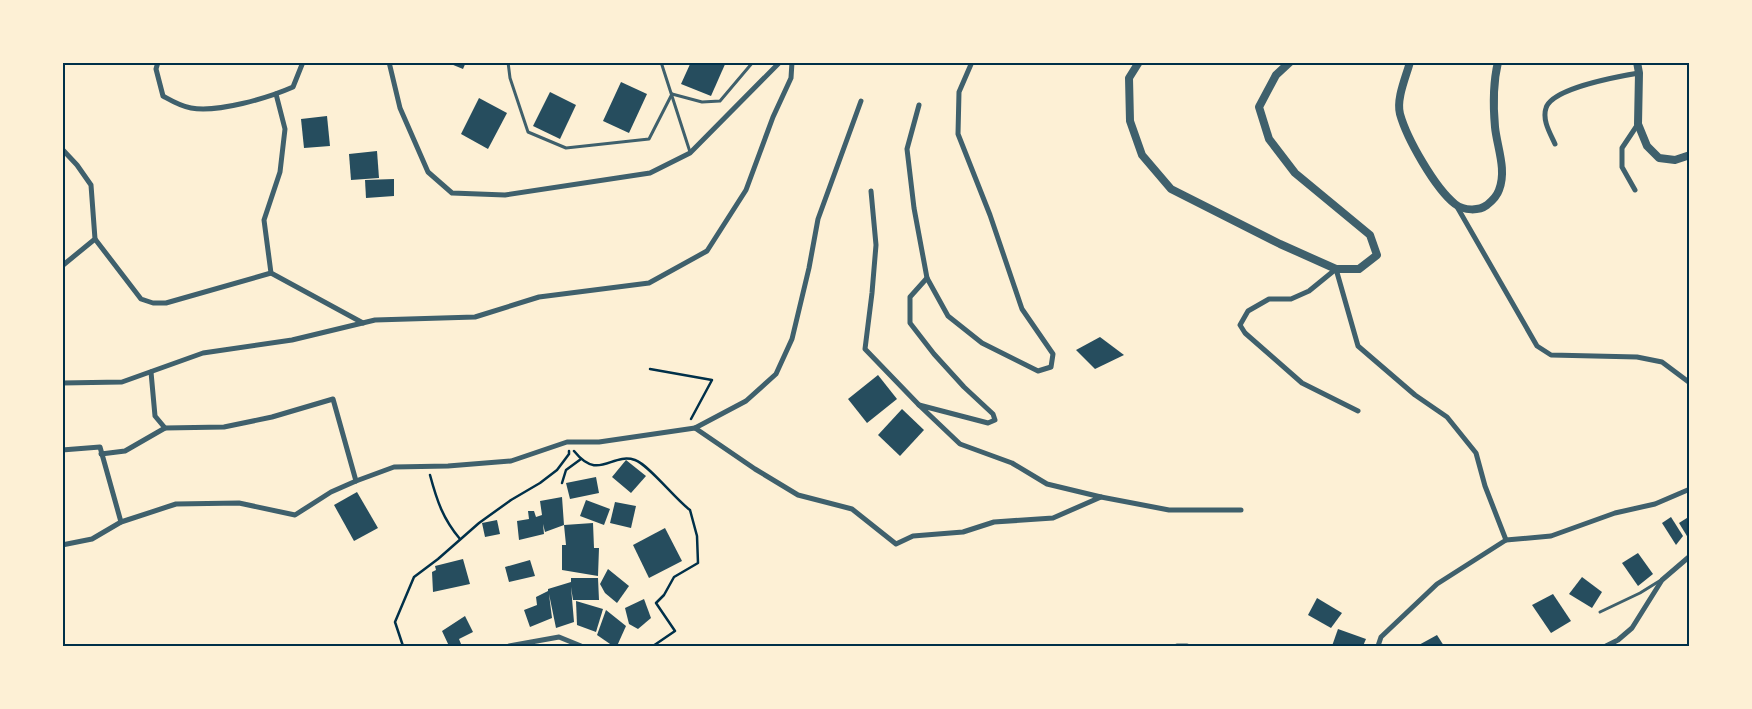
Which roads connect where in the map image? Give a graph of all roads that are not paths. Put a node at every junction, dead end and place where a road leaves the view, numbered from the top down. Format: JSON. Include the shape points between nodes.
{"nodes":[{"id":1,"x":158,"y":62,"type":"edge"},
{"id":2,"x":303,"y":62,"type":"edge"},
{"id":3,"x":389,"y":62,"type":"edge"},
{"id":4,"x":508,"y":62,"type":"edge"},
{"id":5,"x":661,"y":62,"type":"edge"},
{"id":6,"x":753,"y":62,"type":"edge"},
{"id":7,"x":780,"y":62,"type":"edge"},
{"id":8,"x":792,"y":62,"type":"edge"},
{"id":9,"x":972,"y":62,"type":"edge"},
{"id":10,"x":1139,"y":62,"type":"edge"},
{"id":11,"x":1290,"y":62,"type":"edge"},
{"id":12,"x":1410,"y":62,"type":"edge"},
{"id":13,"x":1498,"y":62,"type":"edge"},
{"id":14,"x":1637,"y":62,"type":"edge"},
{"id":15,"x":1639,"y":73,"type":"junction"},
{"id":16,"x":276,"y":94,"type":"junction"},
{"id":17,"x":672,"y":94,"type":"junction"},
{"id":18,"x":861,"y":101,"type":"dead end"},
{"id":19,"x":919,"y":105,"type":"dead end"},
{"id":20,"x":1638,"y":124,"type":"junction"},
{"id":21,"x":1556,"y":144,"type":"dead end"},
{"id":22,"x":62,"y":149,"type":"edge"},
{"id":23,"x":690,"y":153,"type":"junction"},
{"id":24,"x":1688,"y":158,"type":"edge"},
{"id":25,"x":1635,"y":190,"type":"dead end"},
{"id":26,"x":871,"y":191,"type":"dead end"},
{"id":27,"x":1456,"y":205,"type":"junction"},
{"id":28,"x":95,"y":239,"type":"junction"},
{"id":29,"x":62,"y":266,"type":"edge"},
{"id":30,"x":1336,"y":269,"type":"junction"},
{"id":31,"x":272,"y":273,"type":"junction"},
{"id":32,"x":927,"y":278,"type":"junction"},
{"id":33,"x":363,"y":323,"type":"junction"},
{"id":34,"x":151,"y":372,"type":"junction"},
{"id":35,"x":62,"y":383,"type":"edge"},
{"id":36,"x":1690,"y":383,"type":"edge"},
{"id":37,"x":919,"y":405,"type":"junction"},
{"id":38,"x":1358,"y":411,"type":"dead end"},
{"id":39,"x":165,"y":428,"type":"junction"},
{"id":40,"x":695,"y":428,"type":"junction"},
{"id":41,"x":62,"y":450,"type":"edge"},
{"id":42,"x":102,"y":454,"type":"junction"},
{"id":43,"x":356,"y":481,"type":"junction"},
{"id":44,"x":1690,"y":489,"type":"edge"},
{"id":45,"x":1102,"y":497,"type":"junction"},
{"id":46,"x":1241,"y":510,"type":"dead end"},
{"id":47,"x":121,"y":522,"type":"junction"},
{"id":48,"x":1506,"y":540,"type":"junction"},
{"id":49,"x":62,"y":545,"type":"edge"},
{"id":50,"x":1690,"y":556,"type":"edge"},
{"id":51,"x":1662,"y":580,"type":"junction"},
{"id":52,"x":1600,"y":612,"type":"dead end"},
{"id":53,"x":509,"y":646,"type":"edge"},
{"id":54,"x":581,"y":646,"type":"edge"},
{"id":55,"x":1177,"y":646,"type":"edge"},
{"id":56,"x":1187,"y":646,"type":"edge"},
{"id":57,"x":1378,"y":646,"type":"edge"},
{"id":58,"x":1606,"y":646,"type":"edge"}],
"edges":[{"from":1,"to":16,"type":"street","via":[[156,69],[163,96],[176,104],[192,108],[227,107]]},
{"from":2,"to":16,"type":"street","via":[[293,87]]},
{"from":3,"to":23,"type":"street","via":[[400,108],[428,172],[452,194],[505,195],[650,173]]},
{"from":4,"to":17,"type":"lane","via":[[528,132],[566,148],[650,139]]},
{"from":5,"to":17,"type":"lane"},
{"from":6,"to":17,"type":"lane","via":[[720,101],[702,102]]},
{"from":7,"to":23,"type":"street"},
{"from":8,"to":33,"type":"street","via":[[792,78],[746,190],[707,251],[649,283],[539,297],[475,317]]},
{"from":9,"to":32,"type":"street","via":[[959,92],[958,134],[1022,309],[1053,354],[1051,367],[1038,371],[982,344],[948,316]]},
{"from":10,"to":30,"type":"street","via":[[1129,78],[1130,121],[1142,156],[1171,189]]},
{"from":11,"to":30,"type":"street","via":[[1276,75],[1259,107],[1269,139],[1295,173],[1370,235],[1376,255],[1359,269]]},
{"from":12,"to":27,"type":"street","via":[[1401,90],[1399,113],[1432,178]]},
{"from":13,"to":27,"type":"street","via":[[1494,81],[1495,126],[1502,177],[1499,190],[1493,200],[1481,209]]},
{"from":14,"to":15,"type":"street"},
{"from":15,"to":20,"type":"street"},
{"from":15,"to":21,"type":"street","via":[[1600,80],[1548,103],[1545,122]]},
{"from":16,"to":31,"type":"street","via":[[285,130],[280,172],[264,220]]},
{"from":17,"to":23,"type":"lane"},
{"from":18,"to":40,"type":"street","via":[[818,219],[792,338],[776,374],[746,401]]},
{"from":19,"to":32,"type":"street","via":[[907,149]]},
{"from":20,"to":24,"type":"street","via":[[1647,146],[1659,158]]},
{"from":20,"to":25,"type":"street","via":[[1622,148],[1622,167]]},
{"from":22,"to":28,"type":"street","via":[[91,185]]},
{"from":26,"to":37,"type":"street","via":[[876,245],[865,349]]},
{"from":27,"to":36,"type":"street","via":[[1537,346],[1551,355],[1637,357],[1662,362]]},
{"from":28,"to":29,"type":"street"},
{"from":28,"to":31,"type":"street","via":[[141,299],[153,303]]},
{"from":30,"to":38,"type":"street","via":[[1309,291],[1291,299],[1269,299],[1248,311],[1240,325],[1244,333],[1302,383]]},
{"from":30,"to":48,"type":"street","via":[[1358,346],[1415,396],[1448,417],[1476,453]]},
{"from":31,"to":33,"type":"street"},
{"from":32,"to":37,"type":"street","via":[[910,297],[910,323],[995,420],[988,423]]},
{"from":33,"to":34,"type":"street","via":[[292,340],[203,353]]},
{"from":34,"to":35,"type":"street","via":[[122,382]]},
{"from":34,"to":39,"type":"street","via":[[155,416]]},
{"from":37,"to":45,"type":"street","via":[[960,444],[1012,463],[1047,484]]},
{"from":39,"to":42,"type":"street","via":[[125,451]]},
{"from":39,"to":43,"type":"street","via":[[224,427],[333,399]]},
{"from":40,"to":43,"type":"street","via":[[599,442],[567,442],[511,461],[394,467]]},
{"from":40,"to":45,"type":"street","via":[[798,494],[852,509],[896,544],[913,536],[963,532],[994,522],[1053,518]]},
{"from":41,"to":42,"type":"street","via":[[100,448]]},
{"from":42,"to":47,"type":"street"},
{"from":43,"to":47,"type":"street","via":[[295,515],[239,503],[176,504]]},
{"from":44,"to":48,"type":"street","via":[[1655,504],[1615,513],[1551,536]]},
{"from":45,"to":46,"type":"street","via":[[1169,510]]},
{"from":47,"to":49,"type":"street","via":[[92,539]]},
{"from":48,"to":57,"type":"street","via":[[1437,584],[1381,637]]},
{"from":50,"to":51,"type":"street"},
{"from":51,"to":52,"type":"lane"},
{"from":51,"to":58,"type":"street","via":[[1632,628]]},
{"from":53,"to":54,"type":"street","via":[[559,637]]},
{"from":55,"to":56,"type":"street"}]}
